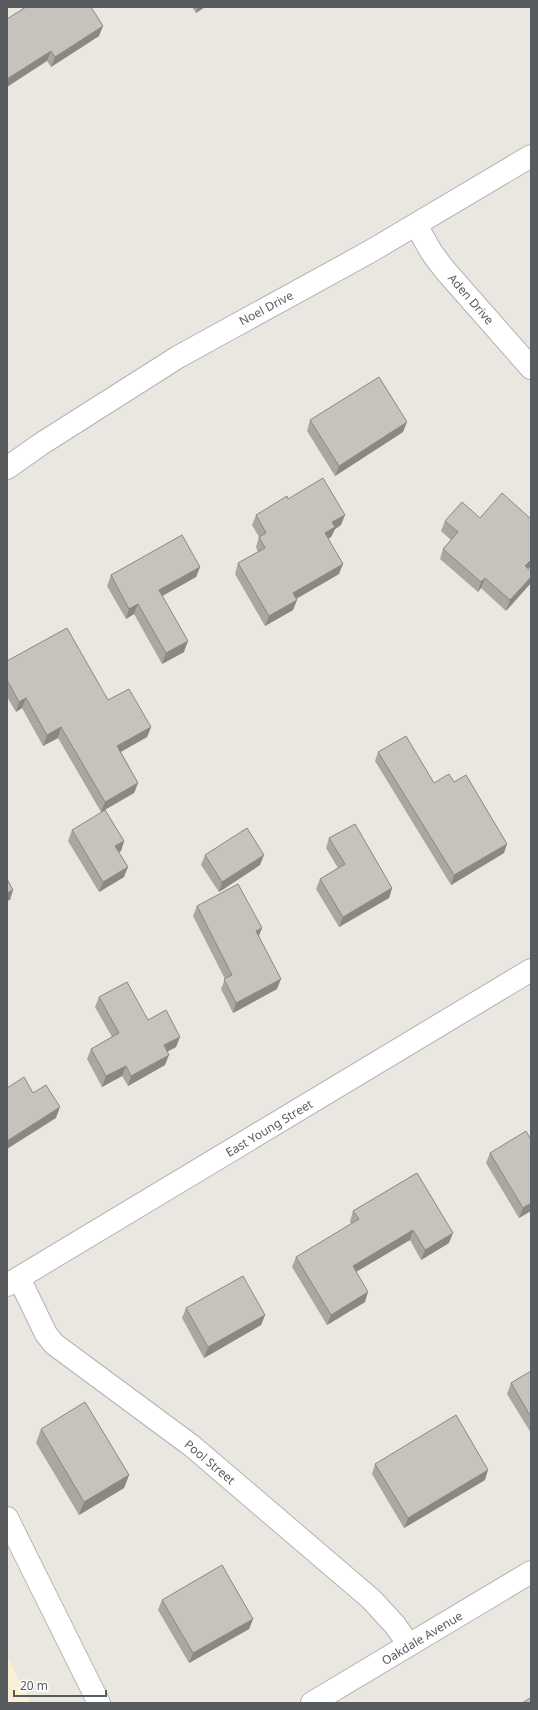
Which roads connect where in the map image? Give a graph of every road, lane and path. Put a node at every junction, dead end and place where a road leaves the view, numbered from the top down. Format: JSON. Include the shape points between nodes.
{"nodes":[{"id":1,"x":531,"y":156,"type":"edge"},
{"id":2,"x":416,"y":225,"type":"junction"},
{"id":3,"x":531,"y":368,"type":"edge"},
{"id":4,"x":7,"y":468,"type":"edge"},
{"id":5,"x":531,"y":970,"type":"edge"},
{"id":6,"x":13,"y":1281,"type":"edge"},
{"id":7,"x":7,"y":1518,"type":"edge"},
{"id":8,"x":531,"y":1572,"type":"edge"},
{"id":9,"x":409,"y":1645,"type":"junction"},
{"id":10,"x":99,"y":1703,"type":"edge"},
{"id":11,"x":312,"y":1703,"type":"edge"}],
"edges":[{"from":1,"to":2,"type":"street","name":"Noel Drive"},
{"from":2,"to":3,"type":"street","name":"Aden Drive","via":[[444,269]]},
{"from":2,"to":4,"type":"street","name":"Noel Drive","via":[[178,357]]},
{"from":5,"to":6,"type":"street","name":"East Young Street"},
{"from":6,"to":9,"type":"street","name":"Pool Street","via":[[54,1344],[192,1446],[371,1599]]},
{"from":7,"to":10,"type":"street"},
{"from":8,"to":9,"type":"street","name":"Oakdale Avenue"},
{"from":9,"to":11,"type":"street","name":"Oakdale Avenue"}]}
